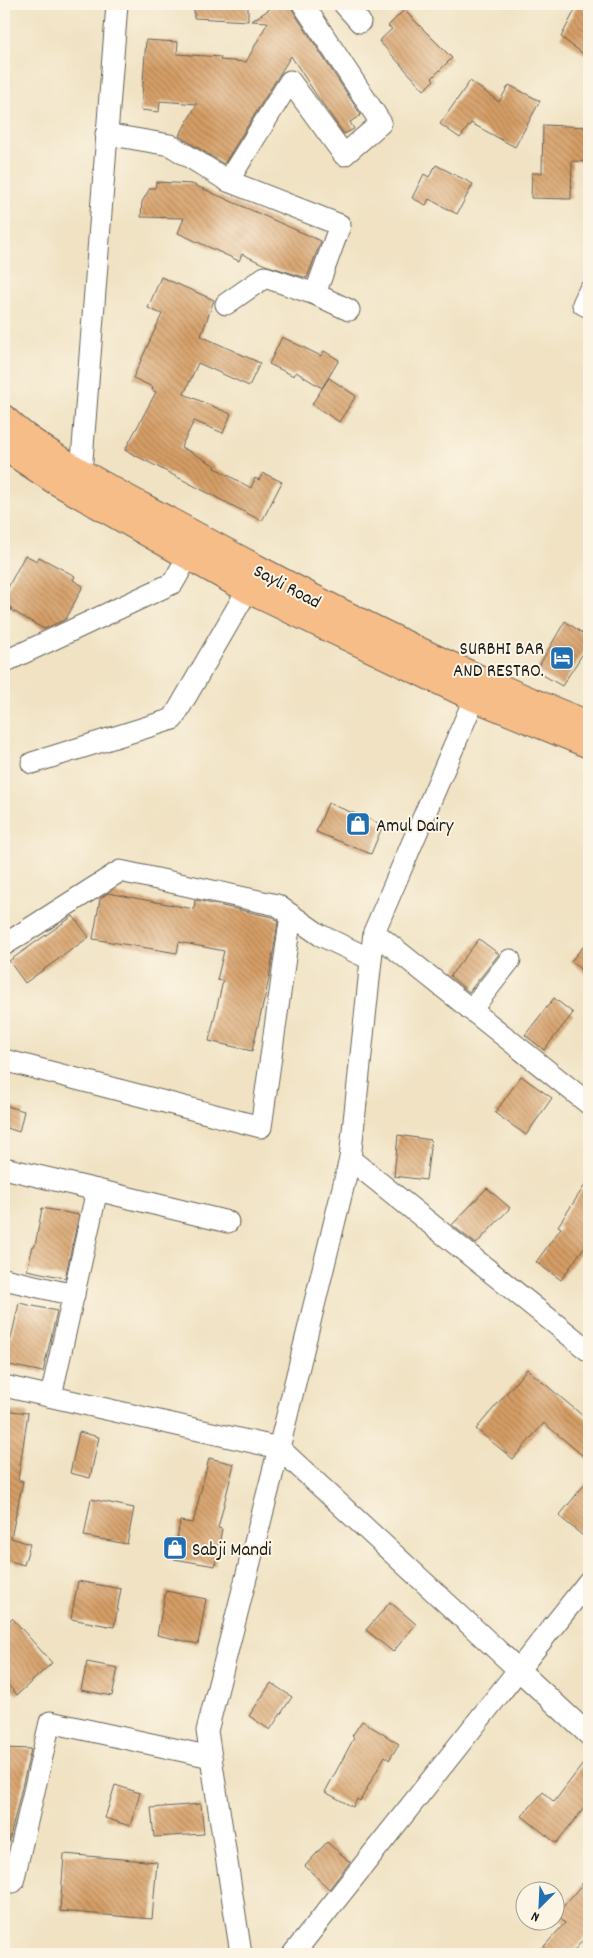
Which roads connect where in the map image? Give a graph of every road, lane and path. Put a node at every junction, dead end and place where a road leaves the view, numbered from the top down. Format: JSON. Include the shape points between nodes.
{"nodes":[{"id":1,"x":117,"y":4,"type":"edge"},
{"id":2,"x":303,"y":4,"type":"edge"},
{"id":3,"x":344,"y":4,"type":"edge"},
{"id":4,"x":360,"y":22,"type":"dead end"},
{"id":5,"x":106,"y":134,"type":"junction"},
{"id":6,"x":228,"y":181,"type":"junction"},
{"id":7,"x":589,"y":291,"type":"edge"},
{"id":8,"x":315,"y":294,"type":"junction"},
{"id":9,"x":226,"y":304,"type":"dead end"},
{"id":10,"x":589,"y":308,"type":"edge"},
{"id":11,"x":349,"y":310,"type":"dead end"},
{"id":12,"x":4,"y":418,"type":"edge"},
{"id":13,"x":4,"y":447,"type":"edge"},
{"id":14,"x":81,"y":473,"type":"junction"},
{"id":15,"x":194,"y":546,"type":"junction"},
{"id":16,"x":253,"y":580,"type":"junction"},
{"id":17,"x":4,"y":662,"type":"edge"},
{"id":18,"x":478,"y":689,"type":"junction"},
{"id":19,"x":589,"y":724,"type":"edge"},
{"id":20,"x":589,"y":745,"type":"edge"},
{"id":21,"x":32,"y":763,"type":"dead end"},
{"id":22,"x":291,"y":915,"type":"junction"},
{"id":23,"x":374,"y":932,"type":"junction"},
{"id":24,"x":4,"y":945,"type":"edge"},
{"id":25,"x":370,"y":959,"type":"junction"},
{"id":26,"x":510,"y":960,"type":"dead end"},
{"id":27,"x":472,"y":1010,"type":"junction"},
{"id":28,"x":4,"y":1060,"type":"edge"},
{"id":29,"x":589,"y":1104,"type":"edge"},
{"id":30,"x":350,"y":1159,"type":"junction"},
{"id":31,"x":4,"y":1168,"type":"edge"},
{"id":32,"x":96,"y":1190,"type":"junction"},
{"id":33,"x":228,"y":1222,"type":"dead end"},
{"id":34,"x":4,"y":1279,"type":"edge"},
{"id":35,"x":74,"y":1295,"type":"junction"},
{"id":36,"x":589,"y":1351,"type":"edge"},
{"id":37,"x":4,"y":1386,"type":"edge"},
{"id":38,"x":51,"y":1396,"type":"junction"},
{"id":39,"x":280,"y":1448,"type":"junction"},
{"id":40,"x":589,"y":1581,"type":"edge"},
{"id":41,"x":519,"y":1669,"type":"junction"},
{"id":42,"x":589,"y":1734,"type":"edge"},
{"id":43,"x":211,"y":1757,"type":"junction"},
{"id":44,"x":13,"y":1882,"type":"dead end"},
{"id":45,"x":241,"y":1954,"type":"edge"},
{"id":46,"x":293,"y":1954,"type":"edge"}],
"edges":[{"from":1,"to":5,"type":"street"},
{"from":2,"to":6,"type":"street","via":[[381,123],[344,155],[290,81]]},
{"from":3,"to":4,"type":"street"},
{"from":5,"to":6,"type":"street","via":[[170,145]]},
{"from":5,"to":14,"type":"street"},
{"from":6,"to":8,"type":"street","via":[[340,225]]},
{"from":7,"to":10,"type":"street","via":[[583,304]]},
{"from":8,"to":9,"type":"street","via":[[265,277]]},
{"from":8,"to":11,"type":"street"},
{"from":12,"to":14,"type":"main road","name":"Sayli Road","via":[[26,438]]},
{"from":13,"to":15,"type":"main road","via":[[55,481]]},
{"from":14,"to":15,"type":"main road","name":"Sayli Road"},
{"from":15,"to":16,"type":"main road","name":"Sayli Road"},
{"from":15,"to":17,"type":"street","via":[[173,583]]},
{"from":16,"to":18,"type":"main road","name":"Sayli Road","via":[[370,628]]},
{"from":16,"to":21,"type":"street","via":[[173,719]]},
{"from":18,"to":19,"type":"main road","name":"Sayli Road"},
{"from":18,"to":20,"type":"main road"},
{"from":18,"to":23,"type":"street"},
{"from":22,"to":24,"type":"street","via":[[277,905],[120,872]]},
{"from":22,"to":25,"type":"street","via":[[320,935]]},
{"from":22,"to":28,"type":"street","via":[[261,1127]]},
{"from":23,"to":25,"type":"street"},
{"from":23,"to":27,"type":"street"},
{"from":25,"to":30,"type":"street"},
{"from":26,"to":27,"type":"street"},
{"from":27,"to":29,"type":"street"},
{"from":30,"to":36,"type":"street"},
{"from":30,"to":39,"type":"street"},
{"from":31,"to":32,"type":"street"},
{"from":32,"to":33,"type":"street"},
{"from":32,"to":35,"type":"street"},
{"from":34,"to":35,"type":"street"},
{"from":35,"to":38,"type":"street"},
{"from":37,"to":38,"type":"street"},
{"from":38,"to":39,"type":"street"},
{"from":39,"to":41,"type":"street"},
{"from":39,"to":43,"type":"street","via":[[207,1731]]},
{"from":40,"to":41,"type":"street"},
{"from":41,"to":42,"type":"street"},
{"from":41,"to":46,"type":"street"},
{"from":43,"to":44,"type":"street","via":[[50,1722]]},
{"from":43,"to":45,"type":"street"}]}
